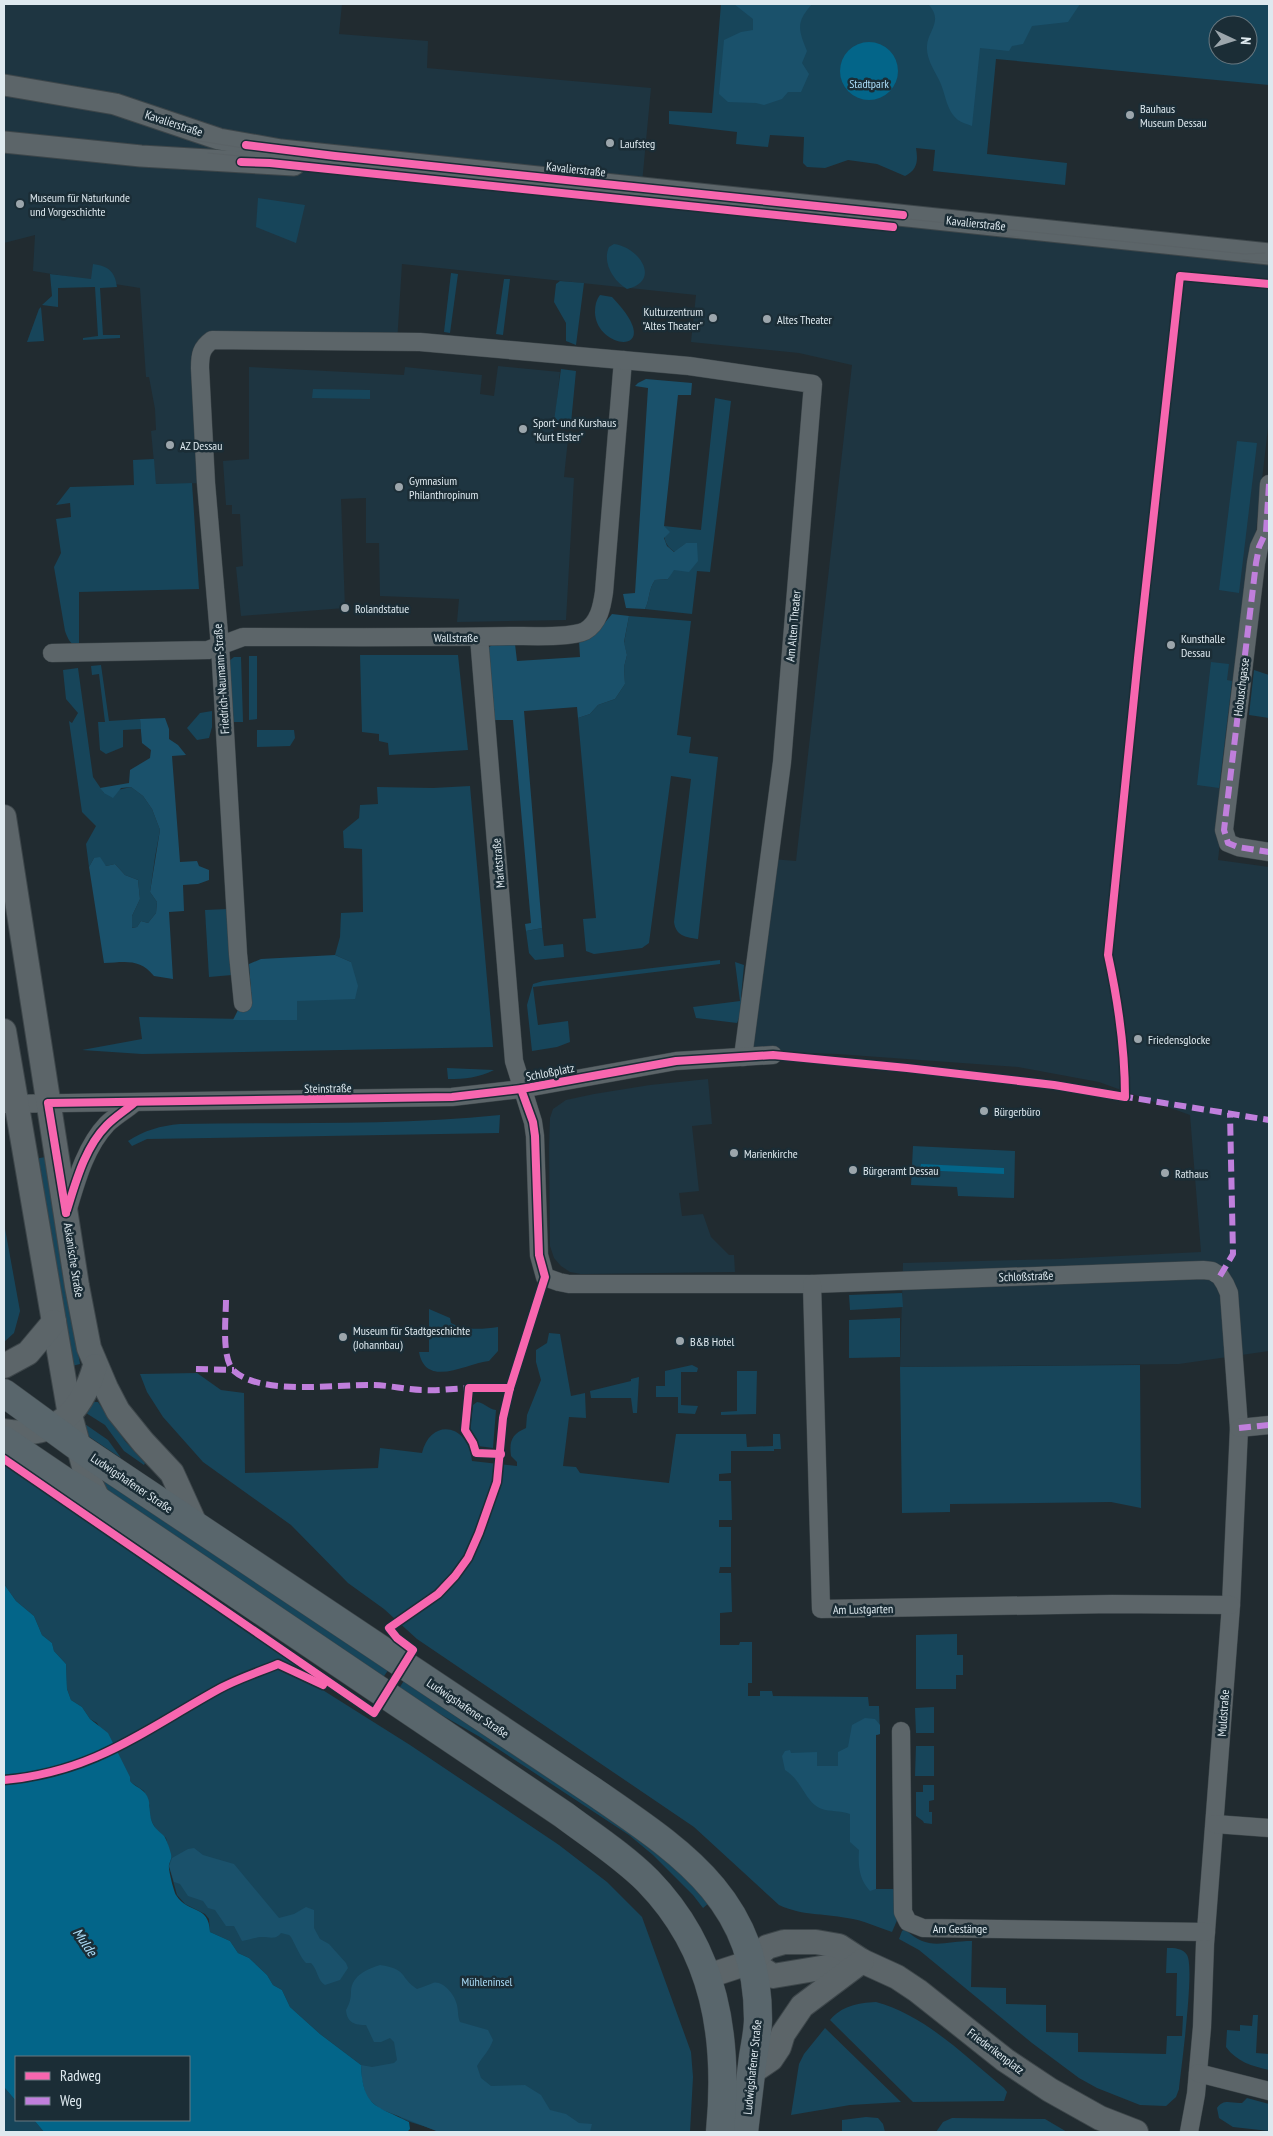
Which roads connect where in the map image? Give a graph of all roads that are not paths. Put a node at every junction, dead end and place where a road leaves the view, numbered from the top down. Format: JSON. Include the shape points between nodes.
{"nodes":[{"id":1,"x":4,"y":85,"type":"edge"},
{"id":2,"x":4,"y":142,"type":"edge"},
{"id":3,"x":1269,"y":254,"type":"edge"},
{"id":4,"x":1269,"y":265,"type":"edge"},
{"id":5,"x":624,"y":360,"type":"junction"},
{"id":6,"x":1269,"y":484,"type":"edge"},
{"id":7,"x":1268,"y":532,"type":"edge"},
{"id":8,"x":479,"y":637,"type":"junction"},
{"id":9,"x":220,"y":646,"type":"junction"},
{"id":10,"x":52,"y":653,"type":"dead end"},
{"id":11,"x":4,"y":817,"type":"edge"},
{"id":12,"x":1269,"y":852,"type":"edge"},
{"id":13,"x":243,"y":1003,"type":"dead end"},
{"id":14,"x":4,"y":1031,"type":"edge"},
{"id":15,"x":773,"y":1055,"type":"dead end"},
{"id":16,"x":743,"y":1057,"type":"junction"},
{"id":17,"x":521,"y":1089,"type":"junction"},
{"id":18,"x":48,"y":1103,"type":"junction"},
{"id":19,"x":134,"y":1103,"type":"junction"},
{"id":20,"x":10,"y":1104,"type":"edge"},
{"id":21,"x":66,"y":1213,"type":"junction"},
{"id":22,"x":812,"y":1284,"type":"junction"},
{"id":23,"x":1228,"y":1293,"type":"joint"},
{"id":24,"x":54,"y":1322,"type":"junction"},
{"id":25,"x":4,"y":1366,"type":"edge"},
{"id":26,"x":95,"y":1366,"type":"junction"},
{"id":27,"x":4,"y":1393,"type":"edge"},
{"id":28,"x":61,"y":1421,"type":"junction"},
{"id":29,"x":1269,"y":1425,"type":"edge"},
{"id":30,"x":1239,"y":1428,"type":"junction"},
{"id":31,"x":4,"y":1431,"type":"edge"},
{"id":32,"x":4,"y":1440,"type":"edge"},
{"id":33,"x":78,"y":1447,"type":"junction"},
{"id":34,"x":99,"y":1501,"type":"junction"},
{"id":35,"x":196,"y":1526,"type":"junction"},
{"id":36,"x":1231,"y":1605,"type":"junction"},
{"id":37,"x":901,"y":1731,"type":"dead end"},
{"id":38,"x":1215,"y":1824,"type":"junction"},
{"id":39,"x":1269,"y":1828,"type":"edge"},
{"id":40,"x":1206,"y":1932,"type":"junction"},
{"id":41,"x":862,"y":1961,"type":"junction"},
{"id":42,"x":751,"y":1962,"type":"junction"},
{"id":43,"x":708,"y":1976,"type":"junction"},
{"id":44,"x":752,"y":2072,"type":"junction"},
{"id":45,"x":1198,"y":2074,"type":"junction"},
{"id":46,"x":1269,"y":2092,"type":"edge"},
{"id":47,"x":720,"y":2132,"type":"edge"},
{"id":48,"x":744,"y":2132,"type":"edge"},
{"id":49,"x":1136,"y":2132,"type":"edge"},
{"id":50,"x":1188,"y":2132,"type":"edge"}],
"edges":[{"from":1,"to":3,"type":"street","name":"Kavalierstraße","via":[[115,104],[219,139],[272,149]]},
{"from":2,"to":4,"type":"street","name":"Kavalierstraße","via":[[141,156],[270,163]]},
{"from":5,"to":8,"type":"street","name":"Wallstraße","via":[[604,592],[599,614],[591,626],[576,634]]},
{"from":5,"to":9,"type":"street","name":"Friedrich-Naumann-Straße","via":[[420,342],[212,340],[200,354],[206,483]]},
{"from":5,"to":16,"type":"street","name":"Am Alten Theater","via":[[813,384],[782,762]]},
{"from":6,"to":7,"type":"street","name":"Hobuschgasse"},
{"from":7,"to":12,"type":"street","name":"Hobuschgasse","via":[[1259,547],[1256,563],[1224,830],[1228,842],[1238,847]]},
{"from":8,"to":9,"type":"street","name":"Wallstraße","via":[[244,638]]},
{"from":8,"to":17,"type":"street","name":"Marktstraße","via":[[514,1061]]},
{"from":9,"to":10,"type":"street","name":"Wallstraße","via":[[208,650]]},
{"from":9,"to":13,"type":"street","name":"Friedrich-Naumann-Straße"},
{"from":11,"to":18,"type":"main road","name":"Askanische Straße"},
{"from":14,"to":20,"type":"main road"},
{"from":15,"to":16,"type":"street","name":"Schloßplatz"},
{"from":16,"to":17,"type":"street","name":"Schloßplatz","via":[[676,1061]]},
{"from":17,"to":19,"type":"street","name":"Steinstraße","via":[[426,1098]]},
{"from":17,"to":22,"type":"street","name":"Schloßplatz","via":[[535,1136],[539,1255],[545,1277],[569,1284]]},
{"from":18,"to":19,"type":"street","name":"Steinstraße"},
{"from":18,"to":20,"type":"street","name":"Steinstraße"},
{"from":18,"to":21,"type":"main road","name":"Askanische Straße"},
{"from":19,"to":21,"type":"street","via":[[107,1125],[96,1139]]},
{"from":20,"to":24,"type":"main road"},
{"from":21,"to":26,"type":"main road","name":"Askanische Straße","via":[[84,1325]]},
{"from":22,"to":23,"type":"street","name":"Schloßstraße","via":[[1203,1270],[1220,1276]]},
{"from":22,"to":36,"type":"street","name":"Am Lustgarten","via":[[820,1609]]},
{"from":23,"to":30,"type":"street","name":"Muldstraße"},
{"from":24,"to":25,"type":"main road","via":[[28,1353]]},
{"from":24,"to":28,"type":"main road"},
{"from":26,"to":28,"type":"main road","via":[[85,1393]]},
{"from":26,"to":35,"type":"main road","name":"Askanische Straße","via":[[118,1411],[172,1473]]},
{"from":27,"to":28,"type":"main road","name":"Ludwigshafener Straße"},
{"from":28,"to":31,"type":"main road","via":[[36,1432],[18,1434]]},
{"from":28,"to":33,"type":"main road","name":"Ludwigshafener Straße"},
{"from":29,"to":30,"type":"street"},
{"from":30,"to":36,"type":"street","name":"Muldstraße"},
{"from":32,"to":34,"type":"main road","name":"Ludwigshafener Straße"},
{"from":33,"to":34,"type":"main road"},
{"from":33,"to":35,"type":"main road","name":"Ludwigshafener Straße"},
{"from":34,"to":43,"type":"main road","name":"Ludwigshafener Straße","via":[[564,1815],[626,1862],[648,1881],[677,1916]]},
{"from":35,"to":42,"type":"main road","name":"Ludwigshafener Straße","via":[[666,1842],[718,1892],[741,1931]]},
{"from":36,"to":38,"type":"street","name":"Muldstraße"},
{"from":37,"to":40,"type":"street","name":"Am Gestänge","via":[[903,1912],[908,1922],[923,1928]]},
{"from":38,"to":39,"type":"street"},
{"from":38,"to":40,"type":"street","name":"Muldstraße"},
{"from":40,"to":45,"type":"street","name":"Muldstraße"},
{"from":41,"to":42,"type":"main road","via":[[773,1976]]},
{"from":41,"to":42,"type":"main road","name":"Friederikenplatz","via":[[839,1946],[796,1941],[767,1947]]},
{"from":41,"to":44,"type":"main road","via":[[802,2006],[771,2059]]},
{"from":41,"to":49,"type":"main road","name":"Friederikenplatz","via":[[918,1991],[1005,2060],[1050,2090],[1100,2118]]},
{"from":42,"to":43,"type":"main road","name":"Friederikenplatz"},
{"from":42,"to":44,"type":"main road","name":"Ludwigshafener Straße","via":[[758,2022]]},
{"from":43,"to":47,"type":"main road","name":"Ludwigshafener Straße","via":[[721,2045]]},
{"from":44,"to":48,"type":"main road","name":"Ludwigshafener Straße"},
{"from":45,"to":46,"type":"street"},
{"from":45,"to":50,"type":"street","name":"Muldstraße"}]}
